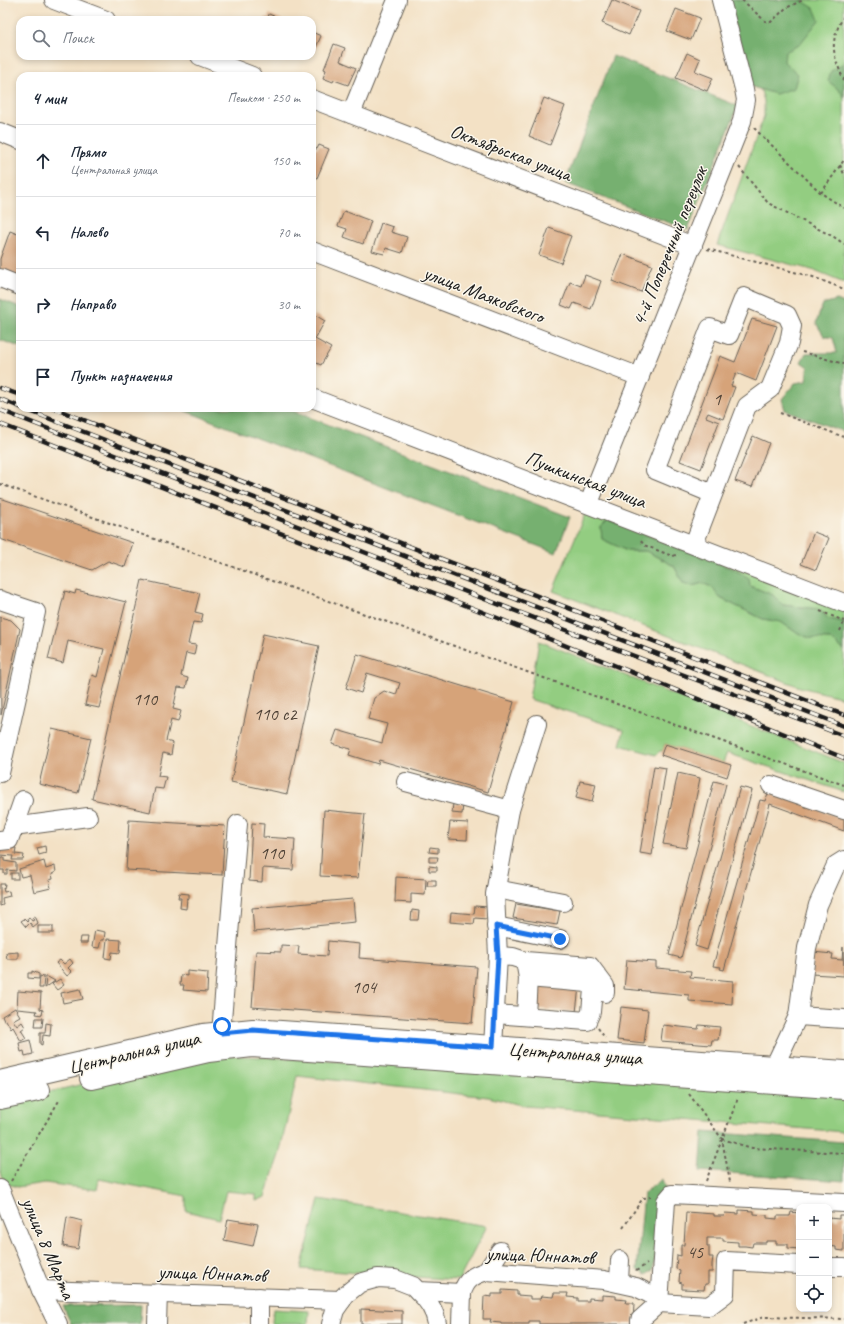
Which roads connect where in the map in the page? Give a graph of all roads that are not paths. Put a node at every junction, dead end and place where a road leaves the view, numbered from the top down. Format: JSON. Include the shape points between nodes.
{"nodes":[{"id":1,"x":54,"y":0,"type":"edge"},
{"id":2,"x":397,"y":0,"type":"edge"},
{"id":3,"x":721,"y":0,"type":"edge"},
{"id":4,"x":96,"y":16,"type":"edge"},
{"id":5,"x":210,"y":60,"type":"edge"},
{"id":6,"x":242,"y":72,"type":"edge"},
{"id":7,"x":316,"y":101,"type":"edge"},
{"id":8,"x":351,"y":114,"type":"junction"},
{"id":9,"x":0,"y":132,"type":"edge"},
{"id":10,"x":16,"y":138,"type":"edge"},
{"id":11,"x":693,"y":246,"type":"junction"},
{"id":12,"x":316,"y":254,"type":"edge"},
{"id":13,"x":0,"y":278,"type":"edge"},
{"id":14,"x":16,"y":284,"type":"edge"},
{"id":15,"x":640,"y":377,"type":"junction"},
{"id":16,"x":316,"y":400,"type":"edge"},
{"id":17,"x":713,"y":494,"type":"junction"},
{"id":18,"x":589,"y":503,"type":"junction"},
{"id":19,"x":694,"y":544,"type":"junction"},
{"id":20,"x":0,"y":600,"type":"edge"},
{"id":21,"x":844,"y":603,"type":"edge"},
{"id":22,"x":537,"y":724,"type":"dead end"},
{"id":23,"x":0,"y":773,"type":"edge"},
{"id":24,"x":406,"y":782,"type":"dead end"},
{"id":25,"x":771,"y":785,"type":"dead end"},
{"id":26,"x":23,"y":800,"type":"dead end"},
{"id":27,"x":510,"y":810,"type":"junction"},
{"id":28,"x":844,"y":810,"type":"edge"},
{"id":29,"x":88,"y":816,"type":"dead end"},
{"id":30,"x":238,"y":824,"type":"dead end"},
{"id":31,"x":8,"y":836,"type":"edge"},
{"id":32,"x":844,"y":860,"type":"edge"},
{"id":33,"x":496,"y":889,"type":"junction"},
{"id":34,"x":563,"y":902,"type":"dead end"},
{"id":35,"x":496,"y":926,"type":"junction"},
{"id":36,"x":560,"y":939,"type":"dead end"},
{"id":37,"x":498,"y":956,"type":"junction"},
{"id":38,"x":527,"y":970,"type":"junction"},
{"id":39,"x":495,"y":1014,"type":"junction"},
{"id":40,"x":526,"y":1016,"type":"junction"},
{"id":41,"x":798,"y":1016,"type":"junction"},
{"id":42,"x":844,"y":1019,"type":"edge"},
{"id":43,"x":221,"y":1033,"type":"junction"},
{"id":44,"x":493,"y":1047,"type":"junction"},
{"id":45,"x":844,"y":1072,"type":"edge"},
{"id":46,"x":773,"y":1075,"type":"junction"},
{"id":47,"x":0,"y":1082,"type":"edge"},
{"id":48,"x":844,"y":1088,"type":"edge"},
{"id":49,"x":0,"y":1098,"type":"edge"},
{"id":50,"x":1,"y":1192,"type":"edge"},
{"id":51,"x":844,"y":1203,"type":"edge"},
{"id":52,"x":500,"y":1251,"type":"dead end"},
{"id":53,"x":620,"y":1260,"type":"dead end"},
{"id":54,"x":796,"y":1265,"type":"edge"},
{"id":55,"x":832,"y":1267,"type":"edge"},
{"id":56,"x":844,"y":1268,"type":"edge"},
{"id":57,"x":487,"y":1271,"type":"junction"},
{"id":58,"x":619,"y":1283,"type":"junction"},
{"id":59,"x":41,"y":1290,"type":"junction"},
{"id":60,"x":418,"y":1291,"type":"junction"},
{"id":61,"x":158,"y":1293,"type":"junction"},
{"id":62,"x":462,"y":1293,"type":"junction"},
{"id":63,"x":259,"y":1297,"type":"junction"},
{"id":64,"x":342,"y":1300,"type":"junction"},
{"id":65,"x":659,"y":1303,"type":"junction"},
{"id":66,"x":58,"y":1324,"type":"edge"},
{"id":67,"x":157,"y":1324,"type":"edge"},
{"id":68,"x":259,"y":1324,"type":"edge"},
{"id":69,"x":332,"y":1324,"type":"edge"},
{"id":70,"x":437,"y":1324,"type":"edge"},
{"id":71,"x":461,"y":1324,"type":"edge"},
{"id":72,"x":640,"y":1324,"type":"edge"}],
"edges":[{"from":1,"to":4,"type":"street"},
{"from":2,"to":8,"type":"street"},
{"from":3,"to":11,"type":"street","name":"4-й Поперечный переулок","via":[[746,100],[730,156]]},
{"from":5,"to":6,"type":"street"},
{"from":7,"to":8,"type":"street","name":"Октябрьская улица"},
{"from":8,"to":11,"type":"street","name":"Октябрьская улица","via":[[497,164]]},
{"from":9,"to":10,"type":"street"},
{"from":11,"to":15,"type":"street","name":"4-й Поперечный переулок"},
{"from":12,"to":15,"type":"street","name":"улица Маяковского"},
{"from":13,"to":14,"type":"street"},
{"from":15,"to":18,"type":"street","name":"4-й Поперечный переулок"},
{"from":16,"to":18,"type":"street","name":"Пушкинская улица"},
{"from":17,"to":17,"type":"street","via":[[747,406],[770,389],[787,347],[792,326],[787,315],[744,297],[729,335],[710,328],[655,470]]},
{"from":17,"to":19,"type":"street"},
{"from":18,"to":19,"type":"street","name":"Пушкинская улица"},
{"from":19,"to":21,"type":"street","name":"Пушкинская улица"},
{"from":20,"to":23,"type":"street","via":[[36,612]]},
{"from":22,"to":27,"type":"street"},
{"from":24,"to":27,"type":"street"},
{"from":25,"to":28,"type":"street"},
{"from":26,"to":31,"type":"street"},
{"from":27,"to":33,"type":"street"},
{"from":29,"to":31,"type":"street"},
{"from":30,"to":43,"type":"street"},
{"from":32,"to":41,"type":"street","via":[[836,865],[818,905],[807,948]]},
{"from":33,"to":34,"type":"street"},
{"from":33,"to":35,"type":"street"},
{"from":35,"to":36,"type":"street"},
{"from":35,"to":37,"type":"street"},
{"from":37,"to":38,"type":"street","via":[[513,957]]},
{"from":37,"to":39,"type":"street"},
{"from":38,"to":40,"type":"street"},
{"from":38,"to":40,"type":"street","via":[[588,983],[593,989],[591,1021]]},
{"from":39,"to":40,"type":"street"},
{"from":39,"to":44,"type":"street"},
{"from":41,"to":42,"type":"street"},
{"from":41,"to":46,"type":"street"},
{"from":43,"to":44,"type":"main road","name":"Центральная улица","via":[[253,1030]]},
{"from":43,"to":47,"type":"main road","name":"Центральная улица"},
{"from":44,"to":46,"type":"main road","name":"Центральная улица"},
{"from":45,"to":46,"type":"main road","name":"Центральная улица"},
{"from":46,"to":48,"type":"main road","name":"Центральная улица"},
{"from":46,"to":49,"type":"main road","name":"Центральная улица","via":[[252,1046],[208,1051]]},
{"from":50,"to":59,"type":"street","name":"улица 8 Марта"},
{"from":51,"to":65,"type":"street","via":[[672,1194],[666,1201]]},
{"from":52,"to":57,"type":"street"},
{"from":53,"to":58,"type":"street"},
{"from":54,"to":65,"type":"street","via":[[726,1261],[724,1294],[709,1306]]},
{"from":55,"to":56,"type":"street"},
{"from":57,"to":58,"type":"street","name":"улица Юннатов"},
{"from":57,"to":62,"type":"street","name":"улица Юннатов","via":[[467,1281]]},
{"from":58,"to":65,"type":"street","name":"улица Юннатов","via":[[650,1294]]},
{"from":59,"to":61,"type":"street","name":"улица Юннатов","via":[[120,1288]]},
{"from":59,"to":66,"type":"street","name":"улица 8 Марта"},
{"from":60,"to":62,"type":"street"},
{"from":60,"to":64,"type":"street","via":[[413,1286],[395,1279],[378,1278],[360,1284]]},
{"from":60,"to":70,"type":"street","via":[[427,1298],[436,1315]]},
{"from":61,"to":63,"type":"street","name":"улица Юннатов"},
{"from":61,"to":67,"type":"street"},
{"from":62,"to":71,"type":"street"},
{"from":63,"to":64,"type":"street","name":"улица Юннатов"},
{"from":63,"to":68,"type":"street"},
{"from":64,"to":69,"type":"street","via":[[335,1310]]},
{"from":65,"to":72,"type":"street","via":[[640,1320]]}]}
